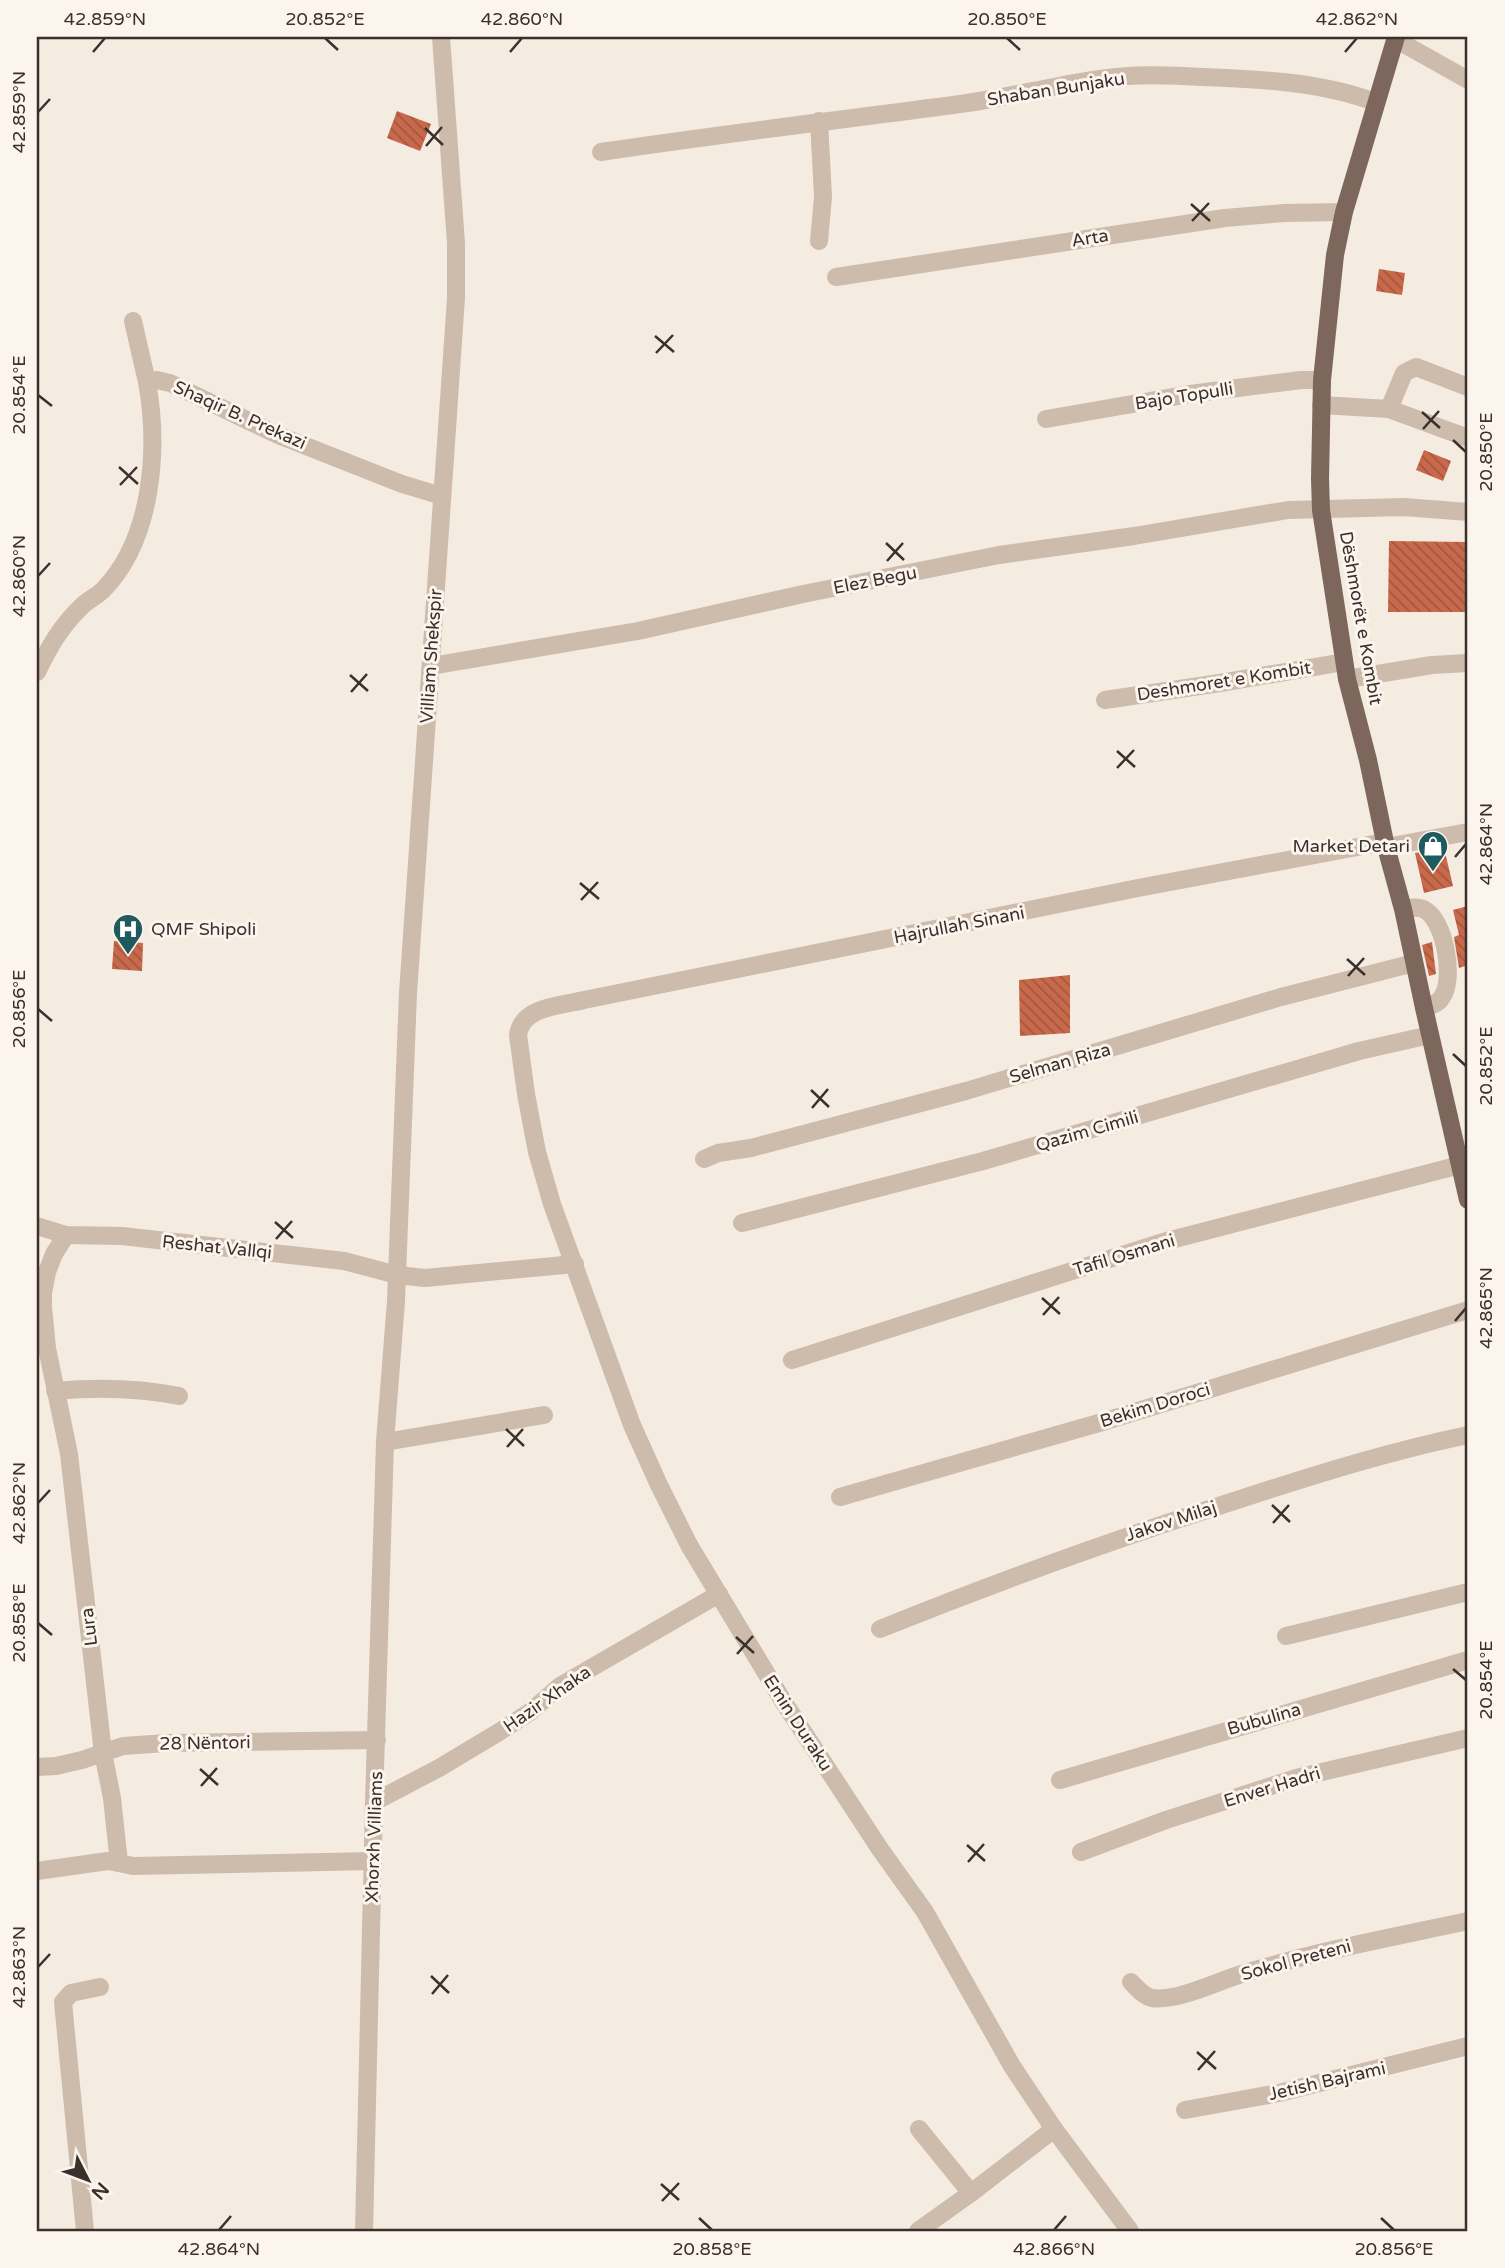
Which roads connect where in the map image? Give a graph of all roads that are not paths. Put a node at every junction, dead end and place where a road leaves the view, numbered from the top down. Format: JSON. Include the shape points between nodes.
{"nodes":[{"id":1,"x":441,"y":37,"type":"edge"},
{"id":2,"x":1395,"y":38,"type":"edge"},
{"id":3,"x":1468,"y":80,"type":"edge"},
{"id":4,"x":1375,"y":102,"type":"junction"},
{"id":5,"x":818,"y":121,"type":"junction"},
{"id":6,"x":601,"y":152,"type":"dead end"},
{"id":7,"x":1344,"y":212,"type":"junction"},
{"id":8,"x":819,"y":241,"type":"dead end"},
{"id":9,"x":836,"y":277,"type":"dead end"},
{"id":10,"x":132,"y":321,"type":"dead end"},
{"id":11,"x":1322,"y":380,"type":"junction"},
{"id":12,"x":147,"y":382,"type":"junction"},
{"id":13,"x":1468,"y":387,"type":"edge"},
{"id":14,"x":1321,"y":404,"type":"junction"},
{"id":15,"x":1389,"y":409,"type":"junction"},
{"id":16,"x":1046,"y":419,"type":"dead end"},
{"id":17,"x":1468,"y":438,"type":"edge"},
{"id":18,"x":442,"y":496,"type":"junction"},
{"id":19,"x":1321,"y":510,"type":"junction"},
{"id":20,"x":1468,"y":512,"type":"edge"},
{"id":21,"x":1468,"y":663,"type":"edge"},
{"id":22,"x":431,"y":666,"type":"junction"},
{"id":23,"x":1346,"y":670,"type":"junction"},
{"id":24,"x":37,"y":672,"type":"edge"},
{"id":25,"x":1105,"y":700,"type":"dead end"},
{"id":26,"x":1468,"y":832,"type":"edge"},
{"id":27,"x":1385,"y":844,"type":"junction"},
{"id":28,"x":1403,"y":909,"type":"junction"},
{"id":29,"x":1414,"y":963,"type":"junction"},
{"id":30,"x":1423,"y":1008,"type":"junction"},
{"id":31,"x":535,"y":1012,"type":"joint"},
{"id":32,"x":1430,"y":1035,"type":"junction"},
{"id":33,"x":704,"y":1159,"type":"dead end"},
{"id":34,"x":1460,"y":1165,"type":"junction"},
{"id":35,"x":1468,"y":1200,"type":"edge"},
{"id":36,"x":742,"y":1223,"type":"dead end"},
{"id":37,"x":37,"y":1226,"type":"edge"},
{"id":38,"x":66,"y":1235,"type":"junction"},
{"id":39,"x":575,"y":1264,"type":"junction"},
{"id":40,"x":397,"y":1275,"type":"junction"},
{"id":41,"x":1468,"y":1310,"type":"edge"},
{"id":42,"x":792,"y":1360,"type":"dead end"},
{"id":43,"x":55,"y":1391,"type":"junction"},
{"id":44,"x":179,"y":1396,"type":"dead end"},
{"id":45,"x":544,"y":1415,"type":"dead end"},
{"id":46,"x":1468,"y":1434,"type":"edge"},
{"id":47,"x":385,"y":1442,"type":"junction"},
{"id":48,"x":1468,"y":1443,"type":"edge"},
{"id":49,"x":840,"y":1497,"type":"dead end"},
{"id":50,"x":1468,"y":1592,"type":"edge"},
{"id":51,"x":719,"y":1594,"type":"junction"},
{"id":52,"x":926,"y":1624,"type":"dead end"},
{"id":53,"x":880,"y":1629,"type":"dead end"},
{"id":54,"x":1286,"y":1636,"type":"dead end"},
{"id":55,"x":1468,"y":1660,"type":"edge"},
{"id":56,"x":1468,"y":1738,"type":"edge"},
{"id":57,"x":377,"y":1741,"type":"junction"},
{"id":58,"x":103,"y":1753,"type":"junction"},
{"id":59,"x":37,"y":1767,"type":"edge"},
{"id":60,"x":1060,"y":1780,"type":"dead end"},
{"id":61,"x":374,"y":1802,"type":"junction"},
{"id":62,"x":1080,"y":1852,"type":"dead end"},
{"id":63,"x":373,"y":1861,"type":"junction"},
{"id":64,"x":118,"y":1863,"type":"junction"},
{"id":65,"x":37,"y":1871,"type":"edge"},
{"id":66,"x":1468,"y":1921,"type":"edge"},
{"id":67,"x":1131,"y":1982,"type":"dead end"},
{"id":68,"x":100,"y":1987,"type":"dead end"},
{"id":69,"x":1468,"y":2046,"type":"edge"},
{"id":70,"x":1185,"y":2110,"type":"dead end"},
{"id":71,"x":919,"y":2129,"type":"dead end"},
{"id":72,"x":1054,"y":2129,"type":"junction"},
{"id":73,"x":971,"y":2193,"type":"junction"},
{"id":74,"x":85,"y":2231,"type":"edge"},
{"id":75,"x":364,"y":2231,"type":"edge"},
{"id":76,"x":918,"y":2231,"type":"edge"},
{"id":77,"x":1130,"y":2231,"type":"edge"}],
"edges":[{"from":1,"to":18,"type":"street","name":"Villiam Shekspir","via":[[456,298]]},
{"from":2,"to":3,"type":"street","name":"Dëshmorët e Kombit"},
{"from":2,"to":4,"type":"main road","name":"Dëshmorët e Kombit"},
{"from":4,"to":5,"type":"street","name":"Shaban Bunjaku","via":[[1320,87],[1275,82],[1128,76]]},
{"from":4,"to":7,"type":"main road","name":"Dëshmorët e Kombit"},
{"from":5,"to":6,"type":"street","name":"Shaban Bunjaku"},
{"from":5,"to":8,"type":"street"},
{"from":7,"to":9,"type":"street","name":"Arta","via":[[1225,218]]},
{"from":7,"to":11,"type":"main road","name":"Dëshmorët e Kombit"},
{"from":10,"to":12,"type":"street"},
{"from":11,"to":14,"type":"main road","name":"Dëshmorët e Kombit"},
{"from":11,"to":16,"type":"street","name":"Bajo Topulli","via":[[1189,394]]},
{"from":12,"to":18,"type":"street","name":"Shaqir B. Prekazi","via":[[170,383],[278,435]]},
{"from":12,"to":24,"type":"street","name":"Shaqir B. Prekazi","via":[[152,461],[132,549],[102,591],[60,629]]},
{"from":13,"to":15,"type":"street","via":[[1416,367],[1404,373]]},
{"from":14,"to":15,"type":"street"},
{"from":14,"to":19,"type":"main road","name":"Dëshmorët e Kombit"},
{"from":15,"to":17,"type":"street"},
{"from":18,"to":22,"type":"street","name":"Villiam Shekspir"},
{"from":19,"to":20,"type":"street","name":"Elez Begu","via":[[1404,507]]},
{"from":19,"to":22,"type":"street","name":"Elez Begu","via":[[1288,510],[999,555],[638,631]]},
{"from":19,"to":23,"type":"main road","name":"Dëshmorët e Kombit"},
{"from":21,"to":23,"type":"street","name":"Deshmoret e Kombit"},
{"from":22,"to":40,"type":"street","name":"Villiam Shekspir","via":[[408,993]]},
{"from":23,"to":25,"type":"street","name":"Deshmoret e Kombit"},
{"from":23,"to":27,"type":"main road","name":"Dëshmorët e Kombit"},
{"from":26,"to":27,"type":"street"},
{"from":27,"to":28,"type":"main road","name":"Dëshmorët e Kombit"},
{"from":27,"to":31,"type":"street","name":"Hajrullah Sinani","via":[[1138,888]]},
{"from":28,"to":29,"type":"main road","name":"Dëshmorët e Kombit"},
{"from":28,"to":30,"type":"street","via":[[1423,909],[1430,914],[1447,961],[1449,976],[1441,999]]},
{"from":29,"to":30,"type":"main road","name":"Dëshmorët e Kombit"},
{"from":29,"to":33,"type":"street","name":"Selman Riza","via":[[1270,1000],[966,1091]]},
{"from":30,"to":32,"type":"main road","name":"Dëshmorët e Kombit"},
{"from":31,"to":39,"type":"street","name":"Emin Duraku","via":[[522,1022],[518,1035],[526,1094],[537,1152]]},
{"from":32,"to":34,"type":"main road","name":"Dëshmorët e Kombit"},
{"from":32,"to":36,"type":"street","name":"Qazim Cimili","via":[[1359,1051],[983,1161]]},
{"from":34,"to":35,"type":"main road","name":"Dëshmorët e Kombit"},
{"from":34,"to":42,"type":"street","name":"Tafil Osmani","via":[[1163,1242]]},
{"from":37,"to":38,"type":"street","name":"Reshat Vallqi"},
{"from":38,"to":40,"type":"street","name":"Reshat Vallqi","via":[[122,1236],[344,1261]]},
{"from":38,"to":43,"type":"street","name":"Lura","via":[[54,1254],[43,1293]]},
{"from":39,"to":40,"type":"street","via":[[442,1278]]},
{"from":39,"to":51,"type":"street","name":"Emin Duraku","via":[[632,1425],[689,1545]]},
{"from":40,"to":47,"type":"street","name":"Xhorxh Villiams"},
{"from":41,"to":49,"type":"street","name":"Bekim Doroci"},
{"from":43,"to":44,"type":"street","via":[[92,1387]]},
{"from":43,"to":58,"type":"street","name":"Lura","via":[[69,1454]]},
{"from":45,"to":47,"type":"street"},
{"from":46,"to":53,"type":"street","name":"Jakov Milaj","via":[[1358,1461],[1104,1543]]},
{"from":47,"to":57,"type":"street","name":"Xhorxh Villiams"},
{"from":48,"to":52,"type":"street","via":[[1358,1471],[1140,1540]]},
{"from":50,"to":54,"type":"street"},
{"from":51,"to":61,"type":"street","name":"Hazir Xhaka","via":[[560,1686],[499,1732]]},
{"from":51,"to":72,"type":"street","name":"Emin Duraku","via":[[790,1712],[925,1912],[1005,2054]]},
{"from":55,"to":60,"type":"street","name":"Bubulina"},
{"from":56,"to":62,"type":"street","name":"Enver Hadri","via":[[1296,1778]]},
{"from":57,"to":58,"type":"street","name":"28 Nëntori","via":[[167,1743],[122,1746]]},
{"from":57,"to":61,"type":"street","name":"Xhorxh Villiams"},
{"from":58,"to":59,"type":"street","name":"28 Nëntori"},
{"from":58,"to":64,"type":"street","name":"Lura"},
{"from":61,"to":63,"type":"street","name":"Xhorxh Villiams"},
{"from":63,"to":64,"type":"street"},
{"from":63,"to":75,"type":"street","name":"Xhorxh Villiams"},
{"from":64,"to":65,"type":"street"},
{"from":66,"to":67,"type":"street","name":"Sokol Preteni","via":[[1271,1966],[1166,1997],[1152,1998]]},
{"from":68,"to":74,"type":"street","via":[[71,1993],[63,2002]]},
{"from":69,"to":70,"type":"street","name":"Jetish Bajrami","via":[[1279,2093]]},
{"from":71,"to":73,"type":"street"},
{"from":72,"to":73,"type":"street"},
{"from":72,"to":77,"type":"street","name":"Emin Duraku"},
{"from":73,"to":76,"type":"street"}]}
